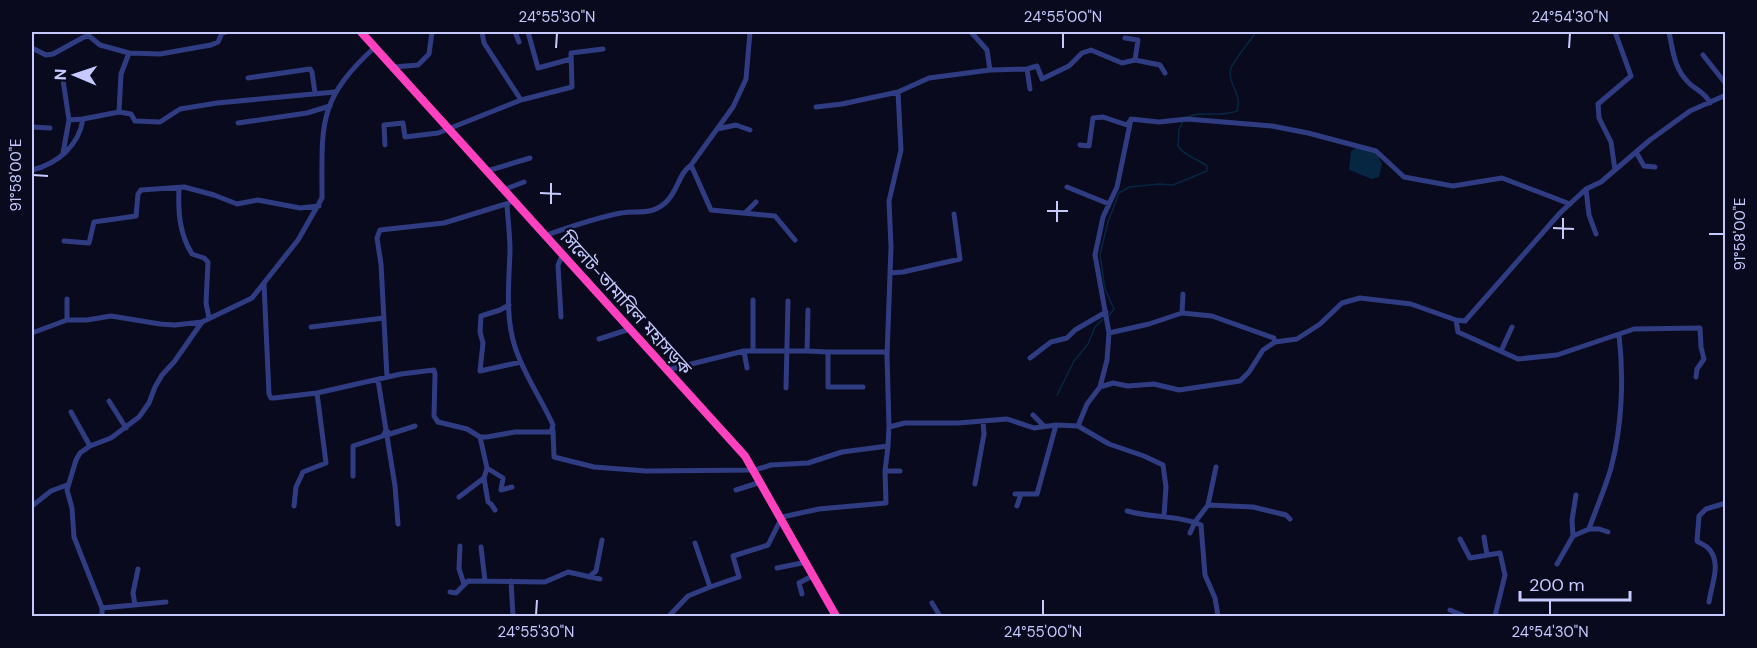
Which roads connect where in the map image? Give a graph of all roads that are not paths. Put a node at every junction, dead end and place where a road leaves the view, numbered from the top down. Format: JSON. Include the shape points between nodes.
{"nodes":[{"id":1,"x":226,"y":32,"type":"edge"},
{"id":2,"x":361,"y":32,"type":"edge"},
{"id":3,"x":432,"y":32,"type":"edge"},
{"id":4,"x":482,"y":32,"type":"edge"},
{"id":5,"x":515,"y":32,"type":"edge"},
{"id":6,"x":528,"y":32,"type":"edge"},
{"id":7,"x":750,"y":32,"type":"edge"},
{"id":8,"x":971,"y":32,"type":"edge"},
{"id":9,"x":1615,"y":32,"type":"edge"},
{"id":10,"x":1669,"y":32,"type":"edge"},
{"id":11,"x":1125,"y":38,"type":"dead end"},
{"id":12,"x":519,"y":42,"type":"dead end"},
{"id":13,"x":375,"y":47,"type":"junction"},
{"id":14,"x":32,"y":48,"type":"edge"},
{"id":15,"x":603,"y":50,"type":"dead end"},
{"id":16,"x":129,"y":53,"type":"junction"},
{"id":17,"x":1703,"y":55,"type":"dead end"},
{"id":18,"x":571,"y":59,"type":"junction"},
{"id":19,"x":1135,"y":60,"type":"junction"},
{"id":20,"x":394,"y":67,"type":"junction"},
{"id":21,"x":1027,"y":69,"type":"junction"},
{"id":22,"x":990,"y":70,"type":"junction"},
{"id":23,"x":1165,"y":73,"type":"dead end"},
{"id":24,"x":248,"y":78,"type":"dead end"},
{"id":25,"x":63,"y":81,"type":"dead end"},
{"id":26,"x":1725,"y":84,"type":"edge"},
{"id":27,"x":1030,"y":89,"type":"dead end"},
{"id":28,"x":335,"y":92,"type":"junction"},
{"id":29,"x":898,"y":92,"type":"junction"},
{"id":30,"x":315,"y":93,"type":"junction"},
{"id":31,"x":1725,"y":96,"type":"edge"},
{"id":32,"x":521,"y":100,"type":"junction"},
{"id":33,"x":1710,"y":103,"type":"junction"},
{"id":34,"x":330,"y":106,"type":"junction"},
{"id":35,"x":816,"y":107,"type":"dead end"},
{"id":36,"x":119,"y":112,"type":"junction"},
{"id":37,"x":83,"y":119,"type":"junction"},
{"id":38,"x":1131,"y":119,"type":"junction"},
{"id":39,"x":69,"y":120,"type":"junction"},
{"id":40,"x":238,"y":123,"type":"dead end"},
{"id":41,"x":32,"y":127,"type":"edge"},
{"id":42,"x":50,"y":128,"type":"dead end"},
{"id":43,"x":448,"y":128,"type":"junction"},
{"id":44,"x":717,"y":129,"type":"junction"},
{"id":45,"x":750,"y":130,"type":"dead end"},
{"id":46,"x":385,"y":145,"type":"dead end"},
{"id":47,"x":1080,"y":145,"type":"dead end"},
{"id":48,"x":1636,"y":152,"type":"junction"},
{"id":49,"x":63,"y":155,"type":"junction"},
{"id":50,"x":530,"y":158,"type":"dead end"},
{"id":51,"x":691,"y":165,"type":"junction"},
{"id":52,"x":1655,"y":167,"type":"dead end"},
{"id":53,"x":32,"y":170,"type":"edge"},
{"id":54,"x":1615,"y":170,"type":"junction"},
{"id":55,"x":487,"y":171,"type":"junction"},
{"id":56,"x":524,"y":182,"type":"dead end"},
{"id":57,"x":1067,"y":187,"type":"dead end"},
{"id":58,"x":179,"y":188,"type":"junction"},
{"id":59,"x":1586,"y":189,"type":"junction"},
{"id":60,"x":504,"y":190,"type":"junction"},
{"id":61,"x":510,"y":202,"type":"junction"},
{"id":62,"x":756,"y":202,"type":"dead end"},
{"id":63,"x":1109,"y":204,"type":"junction"},
{"id":64,"x":1570,"y":204,"type":"junction"},
{"id":65,"x":319,"y":206,"type":"junction"},
{"id":66,"x":745,"y":213,"type":"junction"},
{"id":67,"x":954,"y":214,"type":"dead end"},
{"id":68,"x":1596,"y":234,"type":"dead end"},
{"id":69,"x":544,"y":236,"type":"junction"},
{"id":70,"x":795,"y":240,"type":"dead end"},
{"id":71,"x":64,"y":241,"type":"dead end"},
{"id":72,"x":562,"y":256,"type":"junction"},
{"id":73,"x":890,"y":273,"type":"junction"},
{"id":74,"x":264,"y":283,"type":"junction"},
{"id":75,"x":1183,"y":294,"type":"dead end"},
{"id":76,"x":67,"y":299,"type":"dead end"},
{"id":77,"x":753,"y":300,"type":"dead end"},
{"id":78,"x":788,"y":301,"type":"dead end"},
{"id":79,"x":509,"y":305,"type":"junction"},
{"id":80,"x":808,"y":310,"type":"dead end"},
{"id":81,"x":1106,"y":312,"type":"junction"},
{"id":82,"x":1182,"y":313,"type":"junction"},
{"id":83,"x":561,"y":317,"type":"dead end"},
{"id":84,"x":209,"y":318,"type":"junction"},
{"id":85,"x":384,"y":318,"type":"junction"},
{"id":86,"x":67,"y":320,"type":"junction"},
{"id":87,"x":1456,"y":320,"type":"junction"},
{"id":88,"x":202,"y":322,"type":"junction"},
{"id":89,"x":310,"y":327,"type":"dead end"},
{"id":90,"x":1512,"y":327,"type":"dead end"},
{"id":91,"x":630,"y":329,"type":"junction"},
{"id":92,"x":32,"y":333,"type":"edge"},
{"id":93,"x":1109,"y":333,"type":"junction"},
{"id":94,"x":1619,"y":335,"type":"junction"},
{"id":95,"x":599,"y":339,"type":"dead end"},
{"id":96,"x":1275,"y":342,"type":"junction"},
{"id":97,"x":744,"y":351,"type":"junction"},
{"id":98,"x":753,"y":351,"type":"junction"},
{"id":99,"x":788,"y":351,"type":"junction"},
{"id":100,"x":807,"y":351,"type":"junction"},
{"id":101,"x":1501,"y":351,"type":"junction"},
{"id":102,"x":828,"y":352,"type":"junction"},
{"id":103,"x":887,"y":352,"type":"junction"},
{"id":104,"x":1030,"y":358,"type":"dead end"},
{"id":105,"x":521,"y":362,"type":"junction"},
{"id":106,"x":747,"y":369,"type":"dead end"},
{"id":107,"x":667,"y":370,"type":"junction"},
{"id":108,"x":387,"y":377,"type":"junction"},
{"id":109,"x":1696,"y":377,"type":"dead end"},
{"id":110,"x":378,"y":380,"type":"junction"},
{"id":111,"x":863,"y":387,"type":"dead end"},
{"id":112,"x":1100,"y":387,"type":"junction"},
{"id":113,"x":786,"y":388,"type":"dead end"},
{"id":114,"x":317,"y":393,"type":"junction"},
{"id":115,"x":109,"y":400,"type":"dead end"},
{"id":116,"x":71,"y":412,"type":"dead end"},
{"id":117,"x":1033,"y":415,"type":"dead end"},
{"id":118,"x":983,"y":421,"type":"junction"},
{"id":119,"x":1056,"y":425,"type":"junction"},
{"id":120,"x":415,"y":426,"type":"dead end"},
{"id":121,"x":1044,"y":426,"type":"junction"},
{"id":122,"x":1078,"y":426,"type":"junction"},
{"id":123,"x":890,"y":427,"type":"junction"},
{"id":124,"x":126,"y":428,"type":"junction"},
{"id":125,"x":553,"y":429,"type":"junction"},
{"id":126,"x":386,"y":430,"type":"junction"},
{"id":127,"x":480,"y":437,"type":"junction"},
{"id":128,"x":324,"y":442,"type":"junction"},
{"id":129,"x":331,"y":442,"type":"dead end"},
{"id":130,"x":888,"y":446,"type":"junction"},
{"id":131,"x":90,"y":447,"type":"junction"},
{"id":132,"x":1216,"y":467,"type":"dead end"},
{"id":133,"x":487,"y":468,"type":"junction"},
{"id":134,"x":755,"y":470,"type":"junction"},
{"id":135,"x":885,"y":471,"type":"junction"},
{"id":136,"x":900,"y":471,"type":"dead end"},
{"id":137,"x":354,"y":476,"type":"dead end"},
{"id":138,"x":484,"y":478,"type":"junction"},
{"id":139,"x":762,"y":482,"type":"junction"},
{"id":140,"x":975,"y":484,"type":"dead end"},
{"id":141,"x":67,"y":485,"type":"junction"},
{"id":142,"x":512,"y":487,"type":"dead end"},
{"id":143,"x":736,"y":490,"type":"dead end"},
{"id":144,"x":1576,"y":495,"type":"dead end"},
{"id":145,"x":459,"y":497,"type":"dead end"},
{"id":146,"x":1725,"y":503,"type":"edge"},
{"id":147,"x":32,"y":506,"type":"edge"},
{"id":148,"x":294,"y":506,"type":"dead end"},
{"id":149,"x":1017,"y":506,"type":"dead end"},
{"id":150,"x":1208,"y":506,"type":"junction"},
{"id":151,"x":495,"y":510,"type":"dead end"},
{"id":152,"x":1127,"y":511,"type":"dead end"},
{"id":153,"x":1164,"y":516,"type":"junction"},
{"id":154,"x":782,"y":517,"type":"junction"},
{"id":155,"x":1290,"y":519,"type":"dead end"},
{"id":156,"x":1195,"y":522,"type":"junction"},
{"id":157,"x":398,"y":524,"type":"dead end"},
{"id":158,"x":1590,"y":529,"type":"junction"},
{"id":159,"x":1608,"y":532,"type":"dead end"},
{"id":160,"x":1190,"y":533,"type":"dead end"},
{"id":161,"x":1573,"y":536,"type":"junction"},
{"id":162,"x":1484,"y":537,"type":"dead end"},
{"id":163,"x":1460,"y":539,"type":"dead end"},
{"id":164,"x":602,"y":540,"type":"dead end"},
{"id":165,"x":695,"y":543,"type":"dead end"},
{"id":166,"x":460,"y":546,"type":"dead end"},
{"id":167,"x":481,"y":547,"type":"dead end"},
{"id":168,"x":1487,"y":555,"type":"junction"},
{"id":169,"x":807,"y":562,"type":"junction"},
{"id":170,"x":1557,"y":564,"type":"dead end"},
{"id":171,"x":777,"y":568,"type":"dead end"},
{"id":172,"x":138,"y":569,"type":"dead end"},
{"id":173,"x":814,"y":575,"type":"junction"},
{"id":174,"x":589,"y":577,"type":"junction"},
{"id":175,"x":600,"y":579,"type":"dead end"},
{"id":176,"x":485,"y":581,"type":"junction"},
{"id":177,"x":511,"y":581,"type":"junction"},
{"id":178,"x":465,"y":584,"type":"junction"},
{"id":179,"x":710,"y":587,"type":"junction"},
{"id":180,"x":450,"y":592,"type":"dead end"},
{"id":181,"x":802,"y":594,"type":"dead end"},
{"id":182,"x":166,"y":602,"type":"dead end"},
{"id":183,"x":1709,"y":602,"type":"dead end"},
{"id":184,"x":933,"y":603,"type":"dead end"},
{"id":185,"x":135,"y":605,"type":"junction"},
{"id":186,"x":102,"y":608,"type":"junction"},
{"id":187,"x":1450,"y":610,"type":"dead end"},
{"id":188,"x":102,"y":616,"type":"edge"},
{"id":189,"x":513,"y":616,"type":"edge"},
{"id":190,"x":669,"y":616,"type":"edge"},
{"id":191,"x":836,"y":616,"type":"edge"},
{"id":192,"x":940,"y":616,"type":"edge"},
{"id":193,"x":1218,"y":616,"type":"edge"},
{"id":194,"x":1464,"y":616,"type":"edge"},
{"id":195,"x":1495,"y":616,"type":"edge"}],
"edges":[{"from":1,"to":16,"type":"street","via":[[211,45],[169,53]]},
{"from":2,"to":13,"type":"highway","name":"সিলেট-তামাবিল মহাসড়ক"},
{"from":3,"to":20,"type":"street","via":[[429,54],[418,65]]},
{"from":4,"to":32,"type":"street","via":[[484,42]]},
{"from":5,"to":12,"type":"street"},
{"from":6,"to":18,"type":"street","via":[[538,68]]},
{"from":7,"to":44,"type":"street","via":[[746,79]]},
{"from":8,"to":22,"type":"street","via":[[987,50]]},
{"from":9,"to":54,"type":"street","via":[[1631,76],[1598,104],[1599,118],[1611,142]]},
{"from":10,"to":33,"type":"street","via":[[1676,66]]},
{"from":11,"to":19,"type":"street","via":[[1138,40]]},
{"from":13,"to":20,"type":"highway","name":"সিলেট-তামাবিল মহাসড়ক"},
{"from":13,"to":28,"type":"street"},
{"from":14,"to":16,"type":"street","via":[[52,54],[89,36],[100,45]]},
{"from":15,"to":18,"type":"street","via":[[571,53]]},
{"from":16,"to":36,"type":"street","via":[[121,74]]},
{"from":17,"to":26,"type":"street"},
{"from":18,"to":32,"type":"street","via":[[572,87]]},
{"from":19,"to":21,"type":"street","via":[[1122,63],[1091,50],[1042,79],[1037,66]]},
{"from":19,"to":23,"type":"street","via":[[1160,65]]},
{"from":20,"to":43,"type":"highway","name":"সিলেট-তামাবিল মহাসড়ক"},
{"from":21,"to":22,"type":"street"},
{"from":21,"to":27,"type":"street"},
{"from":22,"to":29,"type":"street","via":[[929,78]]},
{"from":24,"to":30,"type":"street","via":[[310,69]]},
{"from":25,"to":39,"type":"street"},
{"from":28,"to":30,"type":"street"},
{"from":28,"to":34,"type":"street"},
{"from":29,"to":35,"type":"street"},
{"from":29,"to":73,"type":"street","via":[[901,150],[889,201]]},
{"from":30,"to":36,"type":"street","via":[[180,109],[160,122],[135,121],[131,114]]},
{"from":31,"to":33,"type":"street"},
{"from":32,"to":43,"type":"street"},
{"from":33,"to":48,"type":"street","via":[[1690,111]]},
{"from":34,"to":40,"type":"street"},
{"from":34,"to":65,"type":"street","via":[[322,135]]},
{"from":36,"to":37,"type":"street"},
{"from":37,"to":39,"type":"street"},
{"from":37,"to":49,"type":"street","via":[[77,139]]},
{"from":38,"to":47,"type":"street","via":[[1127,125],[1104,117],[1093,118],[1089,146]]},
{"from":38,"to":63,"type":"street","via":[[1117,187]]},
{"from":38,"to":64,"type":"street","via":[[1272,126],[1376,151],[1404,177],[1453,186],[1502,178]]},
{"from":39,"to":49,"type":"street"},
{"from":41,"to":42,"type":"street"},
{"from":43,"to":46,"type":"street","via":[[405,137],[403,123],[384,125]]},
{"from":43,"to":55,"type":"highway","name":"সিলেট-তামাবিল মহাসড়ক"},
{"from":44,"to":45,"type":"street","via":[[736,125]]},
{"from":44,"to":51,"type":"street"},
{"from":48,"to":52,"type":"street","via":[[1644,166]]},
{"from":48,"to":54,"type":"street"},
{"from":49,"to":53,"type":"street"},
{"from":50,"to":55,"type":"street"},
{"from":51,"to":66,"type":"street","via":[[711,210]]},
{"from":51,"to":69,"type":"street","via":[[684,170],[666,203],[649,212],[622,213]]},
{"from":54,"to":59,"type":"street"},
{"from":55,"to":60,"type":"highway","name":"সিলেট-তামাবিল মহাসড়ক"},
{"from":56,"to":60,"type":"street"},
{"from":57,"to":63,"type":"street"},
{"from":58,"to":65,"type":"street","via":[[237,204],[258,200],[300,208]]},
{"from":58,"to":71,"type":"street","via":[[139,191],[136,216],[94,222],[89,243]]},
{"from":58,"to":84,"type":"street","via":[[178,220],[187,247],[208,262]]},
{"from":59,"to":64,"type":"street"},
{"from":59,"to":68,"type":"street"},
{"from":60,"to":61,"type":"highway","name":"সিলেট-তামাবিল মহাসড়ক"},
{"from":61,"to":69,"type":"highway","name":"সিলেট-তামাবিল মহাসড়ক"},
{"from":61,"to":79,"type":"street"},
{"from":61,"to":85,"type":"street","via":[[444,223],[380,230],[377,238]]},
{"from":62,"to":66,"type":"street"},
{"from":63,"to":81,"type":"street","via":[[1095,255]]},
{"from":64,"to":87,"type":"street","via":[[1465,321]]},
{"from":65,"to":74,"type":"street"},
{"from":66,"to":70,"type":"street","via":[[775,216]]},
{"from":67,"to":73,"type":"street","via":[[960,259]]},
{"from":69,"to":72,"type":"highway","name":"সিলেট-তামাবিল মহাসড়ক"},
{"from":72,"to":83,"type":"street","via":[[558,265]]},
{"from":72,"to":91,"type":"highway","name":"সিলেট-তামাবিল মহাসড়ক"},
{"from":73,"to":103,"type":"street"},
{"from":74,"to":84,"type":"street","via":[[252,297]]},
{"from":74,"to":114,"type":"street","via":[[268,394],[274,398]]},
{"from":75,"to":82,"type":"street"},
{"from":76,"to":86,"type":"street"},
{"from":77,"to":98,"type":"street"},
{"from":78,"to":99,"type":"street"},
{"from":79,"to":105,"type":"street","via":[[511,330]]},
{"from":79,"to":105,"type":"street","via":[[481,316],[480,371]]},
{"from":80,"to":100,"type":"street"},
{"from":81,"to":93,"type":"street"},
{"from":81,"to":104,"type":"street"},
{"from":82,"to":93,"type":"street"},
{"from":82,"to":96,"type":"street","via":[[1212,316],[1274,338]]},
{"from":84,"to":88,"type":"street"},
{"from":85,"to":89,"type":"street"},
{"from":85,"to":108,"type":"street"},
{"from":86,"to":88,"type":"street","via":[[111,316],[160,324]]},
{"from":86,"to":92,"type":"street"},
{"from":87,"to":96,"type":"street","via":[[1411,304],[1360,297],[1342,303],[1298,339]]},
{"from":87,"to":101,"type":"street","via":[[1458,332]]},
{"from":88,"to":124,"type":"street","via":[[162,375],[150,403]]},
{"from":90,"to":101,"type":"street"},
{"from":91,"to":95,"type":"street"},
{"from":91,"to":107,"type":"highway","name":"সিলেট-তামাবিল মহাসড়ক"},
{"from":93,"to":112,"type":"street"},
{"from":94,"to":101,"type":"street","via":[[1557,355],[1518,358]]},
{"from":94,"to":109,"type":"street","via":[[1634,328],[1700,328],[1704,359],[1696,369]]},
{"from":94,"to":158,"type":"street","via":[[1621,402],[1611,468]]},
{"from":96,"to":112,"type":"street","via":[[1263,350],[1240,381],[1179,390],[1154,384],[1113,383]]},
{"from":97,"to":98,"type":"street"},
{"from":97,"to":106,"type":"street"},
{"from":97,"to":107,"type":"street"},
{"from":98,"to":99,"type":"street"},
{"from":99,"to":100,"type":"street"},
{"from":99,"to":113,"type":"street"},
{"from":100,"to":102,"type":"street"},
{"from":102,"to":103,"type":"street"},
{"from":102,"to":111,"type":"street","via":[[828,387]]},
{"from":103,"to":123,"type":"street"},
{"from":105,"to":125,"type":"street"},
{"from":107,"to":134,"type":"highway","name":"সিলেট-তামাবিল মহাসড়ক"},
{"from":108,"to":110,"type":"street"},
{"from":108,"to":127,"type":"street","via":[[434,370],[435,419]]},
{"from":110,"to":114,"type":"street"},
{"from":110,"to":126,"type":"street"},
{"from":112,"to":122,"type":"street"},
{"from":114,"to":128,"type":"street"},
{"from":115,"to":124,"type":"street"},
{"from":116,"to":131,"type":"street"},
{"from":117,"to":121,"type":"street"},
{"from":118,"to":121,"type":"street","via":[[1007,419],[1034,428]]},
{"from":118,"to":123,"type":"street","via":[[904,423]]},
{"from":118,"to":140,"type":"street"},
{"from":119,"to":121,"type":"street"},
{"from":119,"to":122,"type":"street"},
{"from":119,"to":149,"type":"street","via":[[1039,496],[1018,494]]},
{"from":120,"to":126,"type":"street","via":[[390,434]]},
{"from":122,"to":153,"type":"street","via":[[1108,444],[1163,465]]},
{"from":123,"to":130,"type":"street"},
{"from":124,"to":131,"type":"street"},
{"from":125,"to":127,"type":"street"},
{"from":125,"to":134,"type":"street","via":[[554,457],[594,467],[646,471]]},
{"from":126,"to":137,"type":"street","via":[[382,436],[353,446]]},
{"from":126,"to":157,"type":"street"},
{"from":127,"to":133,"type":"street"},
{"from":128,"to":129,"type":"street"},
{"from":128,"to":148,"type":"street","via":[[326,463],[303,472]]},
{"from":130,"to":134,"type":"street"},
{"from":130,"to":135,"type":"street"},
{"from":131,"to":141,"type":"street","via":[[80,453]]},
{"from":132,"to":150,"type":"street"},
{"from":133,"to":138,"type":"street"},
{"from":133,"to":142,"type":"street","via":[[503,478],[501,490]]},
{"from":134,"to":139,"type":"highway","name":"সিলেট-তামাবিল মহাসড়ক"},
{"from":135,"to":136,"type":"street"},
{"from":135,"to":154,"type":"street","via":[[886,503],[819,508]]},
{"from":138,"to":145,"type":"street"},
{"from":138,"to":151,"type":"street","via":[[488,502]]},
{"from":139,"to":143,"type":"street"},
{"from":139,"to":154,"type":"highway","name":"সিলেট-তামাবিল মহাসড়ক"},
{"from":141,"to":147,"type":"street","via":[[51,491]]},
{"from":141,"to":186,"type":"street","via":[[74,537]]},
{"from":144,"to":161,"type":"street"},
{"from":146,"to":183,"type":"street","via":[[1706,509],[1699,516],[1697,541],[1710,549],[1715,566]]},
{"from":150,"to":155,"type":"street","via":[[1253,507]]},
{"from":150,"to":156,"type":"street"},
{"from":152,"to":153,"type":"street"},
{"from":153,"to":156,"type":"street"},
{"from":154,"to":169,"type":"highway","name":"সিলেট-তামাবিল মহাসড়ক"},
{"from":154,"to":179,"type":"street","via":[[768,545],[733,556],[739,577]]},
{"from":156,"to":160,"type":"street"},
{"from":156,"to":193,"type":"street","via":[[1201,525],[1205,575]]},
{"from":158,"to":159,"type":"street"},
{"from":158,"to":161,"type":"street"},
{"from":161,"to":170,"type":"street"},
{"from":162,"to":168,"type":"street"},
{"from":163,"to":168,"type":"street","via":[[1470,558]]},
{"from":164,"to":174,"type":"street","via":[[600,560]]},
{"from":165,"to":179,"type":"street"},
{"from":166,"to":178,"type":"street","via":[[459,569]]},
{"from":167,"to":176,"type":"street"},
{"from":168,"to":195,"type":"street","via":[[1500,553],[1504,574]]},
{"from":169,"to":171,"type":"street"},
{"from":169,"to":173,"type":"highway","name":"সিলেট-তামাবিল মহাসড়ক"},
{"from":172,"to":185,"type":"street"},
{"from":173,"to":181,"type":"street","via":[[799,583]]},
{"from":173,"to":191,"type":"highway","name":"সিলেট-তামাবিল মহাসড়ক"},
{"from":174,"to":175,"type":"street"},
{"from":174,"to":177,"type":"street","via":[[568,572],[545,582]]},
{"from":176,"to":177,"type":"street"},
{"from":176,"to":178,"type":"street"},
{"from":177,"to":189,"type":"street"},
{"from":178,"to":180,"type":"street","via":[[456,593]]},
{"from":179,"to":190,"type":"street","via":[[688,596]]},
{"from":182,"to":185,"type":"street"},
{"from":184,"to":192,"type":"street"},
{"from":185,"to":186,"type":"street"},
{"from":186,"to":188,"type":"street"},
{"from":187,"to":194,"type":"street"}]}
